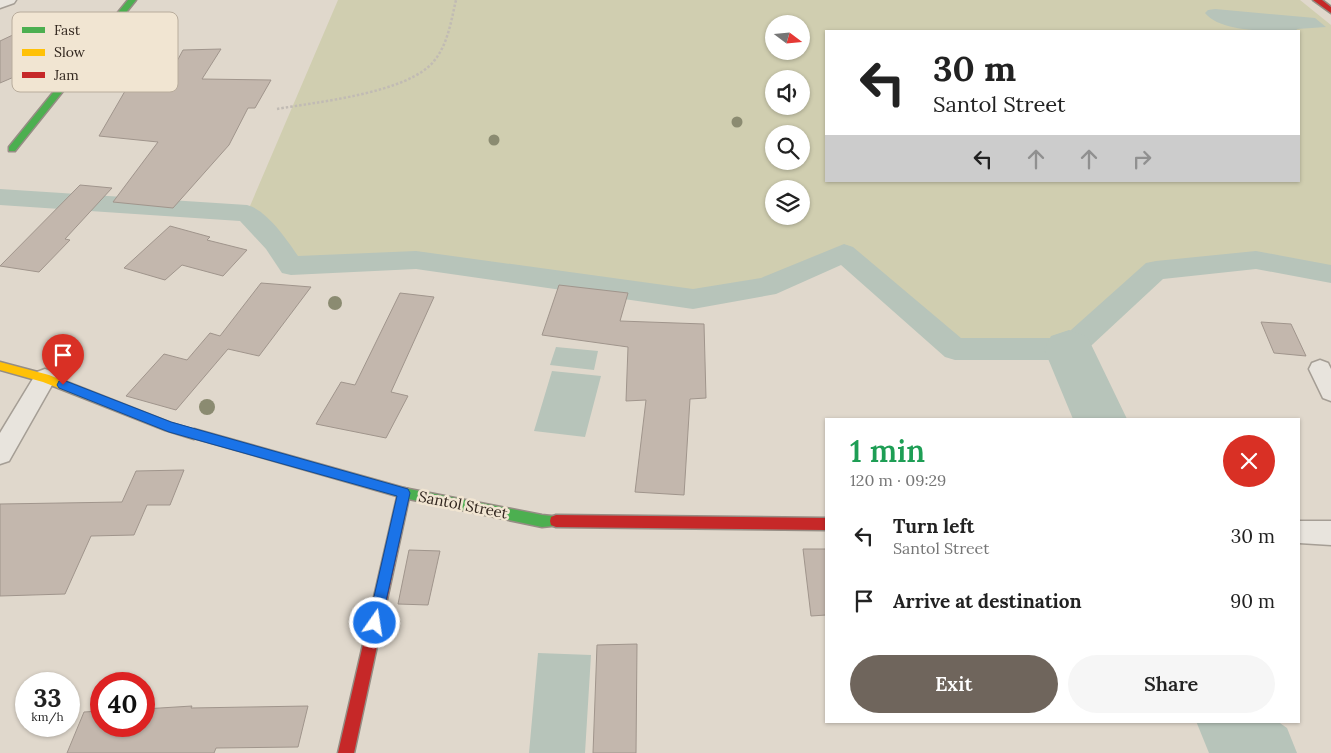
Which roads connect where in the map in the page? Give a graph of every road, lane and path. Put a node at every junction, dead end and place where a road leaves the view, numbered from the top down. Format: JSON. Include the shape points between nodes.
{"nodes":[{"id":1,"x":9,"y":0,"type":"edge"},
{"id":2,"x":132,"y":0,"type":"edge"},
{"id":3,"x":456,"y":0,"type":"edge"},
{"id":4,"x":1317,"y":0,"type":"edge"},
{"id":5,"x":0,"y":4,"type":"edge"},
{"id":6,"x":1331,"y":11,"type":"edge"},
{"id":7,"x":122,"y":12,"type":"edge"},
{"id":8,"x":58,"y":92,"type":"edge"},
{"id":9,"x":278,"y":109,"type":"dead end"},
{"id":10,"x":12,"y":149,"type":"dead end"},
{"id":11,"x":0,"y":366,"type":"edge"},
{"id":12,"x":1320,"y":369,"type":"dead end"},
{"id":13,"x":45,"y":378,"type":"junction"},
{"id":14,"x":1331,"y":392,"type":"edge"},
{"id":15,"x":0,"y":454,"type":"edge"},
{"id":16,"x":404,"y":493,"type":"junction"},
{"id":17,"x":825,"y":524,"type":"edge"},
{"id":18,"x":1300,"y":532,"type":"edge"},
{"id":19,"x":1331,"y":533,"type":"edge"},
{"id":20,"x":346,"y":753,"type":"edge"}],
"edges":[{"from":1,"to":5,"type":"street"},
{"from":2,"to":7,"type":"street"},
{"from":3,"to":9,"type":"path","via":[[440,52],[417,77],[393,86]]},
{"from":4,"to":6,"type":"street"},
{"from":8,"to":10,"type":"street"},
{"from":11,"to":13,"type":"street","name":"Santol Street"},
{"from":12,"to":14,"type":"street"},
{"from":13,"to":15,"type":"street"},
{"from":13,"to":16,"type":"street","name":"Santol Street","via":[[169,427]]},
{"from":16,"to":17,"type":"street","name":"Santol Street","via":[[542,520]]},
{"from":16,"to":20,"type":"street"},
{"from":18,"to":19,"type":"street"}]}
